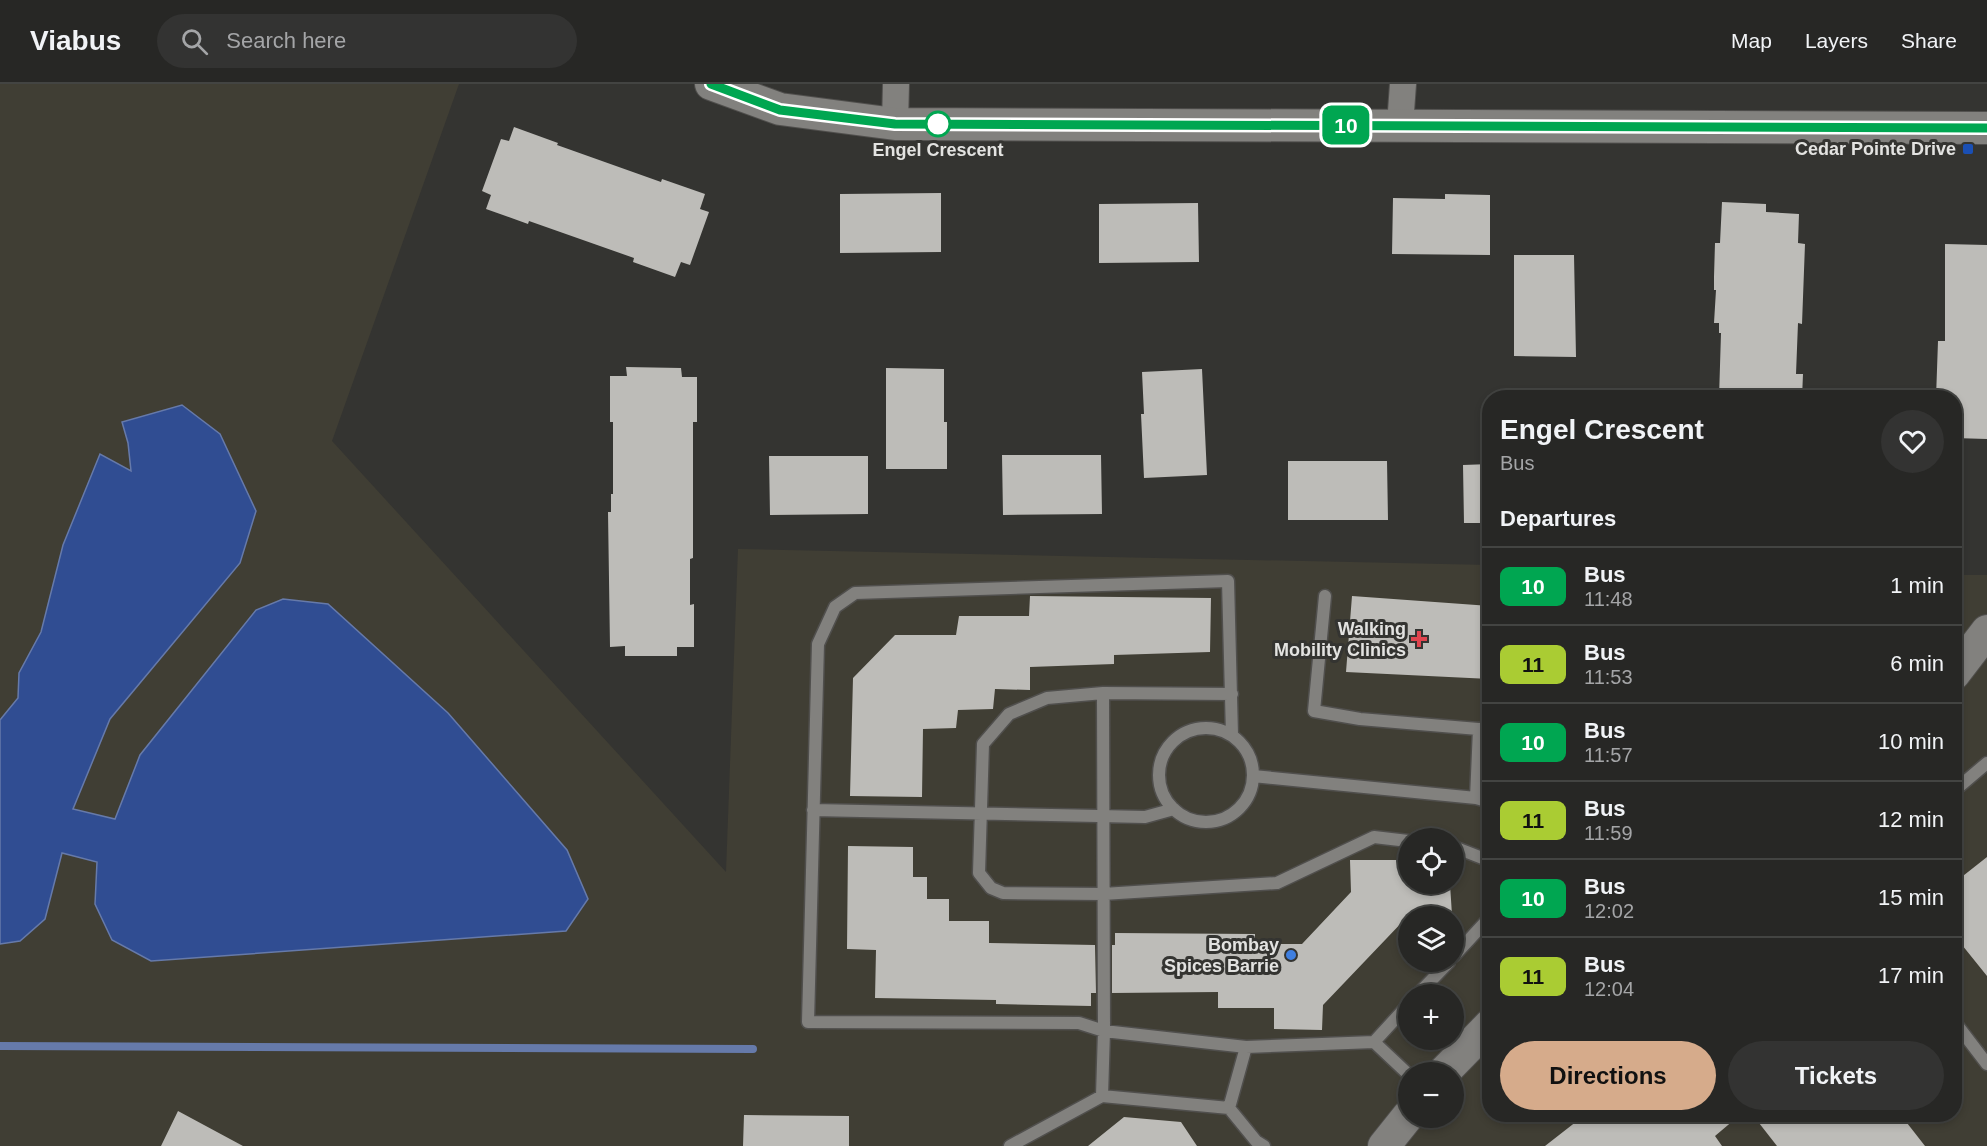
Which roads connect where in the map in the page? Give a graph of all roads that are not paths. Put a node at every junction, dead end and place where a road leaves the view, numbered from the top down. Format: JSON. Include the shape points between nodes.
{"nodes":[{"id":1,"x":711,"y":84,"type":"edge"},
{"id":2,"x":896,"y":84,"type":"edge"},
{"id":3,"x":1403,"y":84,"type":"edge"},
{"id":4,"x":895,"y":124,"type":"junction"},
{"id":5,"x":1400,"y":125,"type":"junction"},
{"id":6,"x":1987,"y":128,"type":"edge"},
{"id":7,"x":1325,"y":596,"type":"dead end"},
{"id":8,"x":1987,"y":630,"type":"edge"},
{"id":9,"x":1962,"y":663,"type":"edge"},
{"id":10,"x":1103,"y":693,"type":"junction"},
{"id":11,"x":1232,"y":694,"type":"junction"},
{"id":12,"x":1482,"y":730,"type":"edge"},
{"id":13,"x":1232,"y":735,"type":"junction"},
{"id":14,"x":1482,"y":747,"type":"edge"},
{"id":15,"x":1987,"y":763,"type":"edge"},
{"id":16,"x":1253,"y":776,"type":"junction"},
{"id":17,"x":1962,"y":784,"type":"edge"},
{"id":18,"x":1476,"y":798,"type":"junction"},
{"id":19,"x":1482,"y":800,"type":"edge"},
{"id":20,"x":1174,"y":809,"type":"junction"},
{"id":21,"x":813,"y":810,"type":"junction"},
{"id":22,"x":981,"y":814,"type":"junction"},
{"id":23,"x":1103,"y":816,"type":"junction"},
{"id":24,"x":1398,"y":840,"type":"edge"},
{"id":25,"x":1464,"y":851,"type":"edge"},
{"id":26,"x":1482,"y":858,"type":"edge"},
{"id":27,"x":1103,"y":894,"type":"junction"},
{"id":28,"x":1482,"y":926,"type":"edge"},
{"id":29,"x":1464,"y":945,"type":"edge"},
{"id":30,"x":1439,"y":972,"type":"edge"},
{"id":31,"x":1428,"y":984,"type":"edge"},
{"id":32,"x":1398,"y":1016,"type":"edge"},
{"id":33,"x":1104,"y":1031,"type":"junction"},
{"id":34,"x":1962,"y":1032,"type":"edge"},
{"id":35,"x":1482,"y":1033,"type":"edge"},
{"id":36,"x":1374,"y":1042,"type":"junction"},
{"id":37,"x":1246,"y":1047,"type":"junction"},
{"id":38,"x":1454,"y":1062,"type":"edge"},
{"id":39,"x":1987,"y":1064,"type":"edge"},
{"id":40,"x":1398,"y":1065,"type":"edge"},
{"id":41,"x":1102,"y":1096,"type":"junction"},
{"id":42,"x":1229,"y":1108,"type":"junction"},
{"id":43,"x":1398,"y":1128,"type":"edge"},
{"id":44,"x":1256,"y":1144,"type":"edge"},
{"id":45,"x":1010,"y":1146,"type":"edge"},
{"id":46,"x":1384,"y":1146,"type":"edge"}],
"edges":[{"from":1,"to":4,"type":"street","via":[[780,110]]},
{"from":2,"to":4,"type":"street"},
{"from":3,"to":5,"type":"street"},
{"from":4,"to":5,"type":"street"},
{"from":5,"to":6,"type":"street"},
{"from":7,"to":12,"type":"lane","via":[[1314,711]]},
{"from":8,"to":9,"type":"street"},
{"from":10,"to":11,"type":"lane"},
{"from":10,"to":22,"type":"lane","via":[[1047,698],[1009,714],[983,744]]},
{"from":10,"to":23,"type":"lane"},
{"from":11,"to":13,"type":"lane"},
{"from":11,"to":21,"type":"lane","via":[[1228,581],[855,593],[835,607],[818,644]]},
{"from":13,"to":16,"type":"lane","via":[[1251,760]]},
{"from":13,"to":20,"type":"lane","via":[[1218,729],[1187,731],[1164,752],[1159,783]]},
{"from":14,"to":18,"type":"lane"},
{"from":15,"to":17,"type":"lane"},
{"from":16,"to":18,"type":"lane"},
{"from":16,"to":20,"type":"lane","via":[[1243,804],[1231,815],[1202,822]]},
{"from":18,"to":19,"type":"lane"},
{"from":20,"to":23,"type":"lane","via":[[1145,817]]},
{"from":21,"to":22,"type":"lane"},
{"from":21,"to":33,"type":"lane","via":[[808,1022],[1079,1023]]},
{"from":22,"to":23,"type":"lane"},
{"from":22,"to":27,"type":"lane","via":[[979,873],[991,888],[1003,893]]},
{"from":23,"to":27,"type":"lane"},
{"from":24,"to":27,"type":"lane","via":[[1374,837],[1277,884]]},
{"from":25,"to":26,"type":"lane"},
{"from":27,"to":33,"type":"lane"},
{"from":28,"to":29,"type":"lane"},
{"from":30,"to":31,"type":"lane"},
{"from":32,"to":36,"type":"lane"},
{"from":33,"to":37,"type":"lane"},
{"from":33,"to":41,"type":"lane"},
{"from":34,"to":39,"type":"lane"},
{"from":35,"to":38,"type":"street"},
{"from":36,"to":37,"type":"lane"},
{"from":36,"to":40,"type":"lane"},
{"from":37,"to":42,"type":"lane"},
{"from":41,"to":42,"type":"lane"},
{"from":41,"to":45,"type":"lane"},
{"from":42,"to":44,"type":"lane"},
{"from":43,"to":46,"type":"street"}]}
